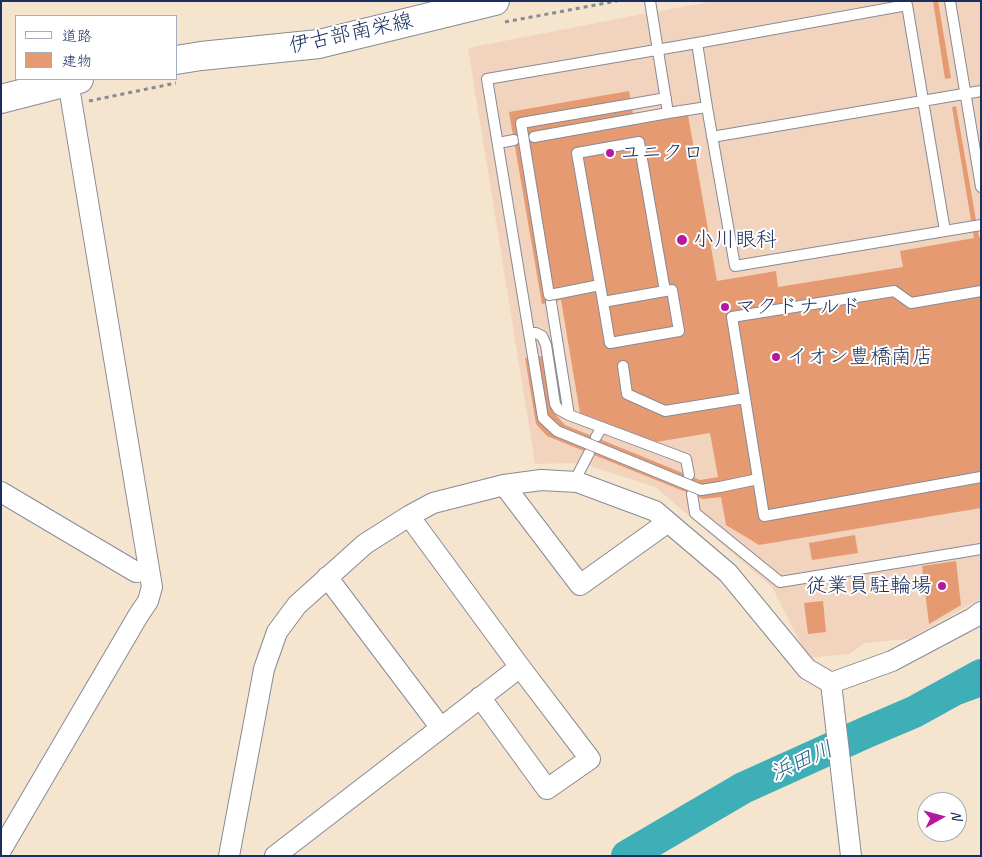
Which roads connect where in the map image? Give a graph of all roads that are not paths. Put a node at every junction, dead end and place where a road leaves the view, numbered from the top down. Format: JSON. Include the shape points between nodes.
{"nodes":[{"id":1,"x":495,"y":1,"type":"edge"},
{"id":2,"x":650,"y":1,"type":"edge"},
{"id":3,"x":950,"y":1,"type":"edge"},
{"id":4,"x":697,"y":43,"type":"junction"},
{"id":5,"x":658,"y":50,"type":"junction"},
{"id":6,"x":178,"y":60,"type":"edge"},
{"id":7,"x":74,"y":80,"type":"edge"},
{"id":8,"x":981,"y":90,"type":"edge"},
{"id":9,"x":965,"y":93,"type":"junction"},
{"id":10,"x":666,"y":98,"type":"junction"},
{"id":11,"x":1,"y":99,"type":"edge"},
{"id":12,"x":923,"y":100,"type":"junction"},
{"id":13,"x":706,"y":107,"type":"junction"},
{"id":14,"x":668,"y":113,"type":"junction"},
{"id":15,"x":534,"y":137,"type":"dead end"},
{"id":16,"x":712,"y":137,"type":"junction"},
{"id":17,"x":514,"y":140,"type":"dead end"},
{"id":18,"x":498,"y":143,"type":"junction"},
{"id":19,"x":981,"y":187,"type":"edge"},
{"id":20,"x":981,"y":225,"type":"edge"},
{"id":21,"x":945,"y":231,"type":"junction"},
{"id":22,"x":600,"y":286,"type":"junction"},
{"id":23,"x":665,"y":291,"type":"junction"},
{"id":24,"x":981,"y":291,"type":"edge"},
{"id":25,"x":551,"y":302,"type":"dead end"},
{"id":26,"x":603,"y":302,"type":"junction"},
{"id":27,"x":529,"y":333,"type":"junction"},
{"id":28,"x":623,"y":366,"type":"dead end"},
{"id":29,"x":745,"y":398,"type":"junction"},
{"id":30,"x":569,"y":415,"type":"junction"},
{"id":31,"x":602,"y":427,"type":"junction"},
{"id":32,"x":596,"y":437,"type":"dead end"},
{"id":33,"x":588,"y":453,"type":"dead end"},
{"id":34,"x":689,"y":475,"type":"dead end"},
{"id":35,"x":981,"y":477,"type":"edge"},
{"id":36,"x":758,"y":479,"type":"junction"},
{"id":37,"x":574,"y":482,"type":"junction"},
{"id":38,"x":504,"y":485,"type":"junction"},
{"id":39,"x":1,"y":492,"type":"edge"},
{"id":40,"x":692,"y":494,"type":"dead end"},
{"id":41,"x":409,"y":516,"type":"junction"},
{"id":42,"x":668,"y":522,"type":"junction"},
{"id":43,"x":981,"y":549,"type":"edge"},
{"id":44,"x":149,"y":570,"type":"junction"},
{"id":45,"x":327,"y":577,"type":"junction"},
{"id":46,"x":981,"y":612,"type":"edge"},
{"id":47,"x":520,"y":667,"type":"junction"},
{"id":48,"x":832,"y":687,"type":"junction"},
{"id":49,"x":480,"y":698,"type":"junction"},
{"id":50,"x":441,"y":728,"type":"junction"},
{"id":51,"x":1,"y":850,"type":"edge"},
{"id":52,"x":230,"y":856,"type":"edge"},
{"id":53,"x":275,"y":856,"type":"edge"},
{"id":54,"x":851,"y":856,"type":"edge"}],
"edges":[{"from":1,"to":6,"type":"main road","name":"伊古部南栄線","via":[[319,44]]},
{"from":2,"to":5,"type":"lane"},
{"from":3,"to":9,"type":"lane"},
{"from":4,"to":5,"type":"lane"},
{"from":4,"to":12,"type":"lane","via":[[907,5]]},
{"from":4,"to":13,"type":"lane"},
{"from":5,"to":10,"type":"lane"},
{"from":5,"to":18,"type":"lane","via":[[487,79]]},
{"from":7,"to":11,"type":"main road"},
{"from":7,"to":44,"type":"street"},
{"from":8,"to":9,"type":"lane"},
{"from":9,"to":12,"type":"lane"},
{"from":9,"to":19,"type":"lane"},
{"from":10,"to":14,"type":"lane"},
{"from":10,"to":22,"type":"lane","bridge":true,"via":[[521,123],[549,295]]},
{"from":12,"to":16,"type":"lane"},
{"from":12,"to":21,"type":"lane"},
{"from":13,"to":14,"type":"lane"},
{"from":13,"to":16,"type":"lane"},
{"from":14,"to":15,"type":"lane"},
{"from":16,"to":21,"type":"lane","via":[[735,266]]},
{"from":17,"to":18,"type":"lane"},
{"from":18,"to":27,"type":"lane"},
{"from":20,"to":21,"type":"lane"},
{"from":22,"to":23,"type":"lane","via":[[577,153],[639,142]]},
{"from":22,"to":26,"type":"lane"},
{"from":23,"to":26,"type":"lane"},
{"from":23,"to":26,"type":"lane","via":[[672,290],[679,331],[610,343]]},
{"from":24,"to":29,"type":"lane","via":[[911,303],[894,291],[732,317]]},
{"from":25,"to":30,"type":"lane"},
{"from":27,"to":30,"type":"lane","via":[[536,333],[544,340],[556,404],[558,409]]},
{"from":27,"to":36,"type":"lane","bridge":true,"via":[[543,418],[557,431],[701,490]]},
{"from":28,"to":29,"type":"lane","via":[[627,394],[666,411]]},
{"from":29,"to":36,"type":"lane"},
{"from":30,"to":31,"type":"lane"},
{"from":31,"to":32,"type":"lane"},
{"from":31,"to":34,"type":"lane","via":[[686,459]]},
{"from":33,"to":37,"type":"lane"},
{"from":35,"to":36,"type":"lane","via":[[764,516]]},
{"from":37,"to":38,"type":"street","via":[[541,480]]},
{"from":37,"to":42,"type":"street","via":[[655,511]]},
{"from":38,"to":41,"type":"street","via":[[433,503]]},
{"from":38,"to":42,"type":"street","via":[[580,585]]},
{"from":39,"to":44,"type":"street","via":[[136,572]]},
{"from":40,"to":43,"type":"lane","via":[[695,513],[780,582]]},
{"from":41,"to":45,"type":"street","via":[[365,544]]},
{"from":41,"to":47,"type":"street"},
{"from":42,"to":48,"type":"street","via":[[728,573],[807,669]]},
{"from":44,"to":51,"type":"street","via":[[152,587],[148,601]]},
{"from":45,"to":50,"type":"street"},
{"from":45,"to":52,"type":"street","via":[[297,605],[277,632],[264,669]]},
{"from":46,"to":48,"type":"street","via":[[892,661]]},
{"from":47,"to":49,"type":"street"},
{"from":47,"to":49,"type":"street","via":[[590,759],[547,789]]},
{"from":48,"to":54,"type":"street"},
{"from":49,"to":50,"type":"street"},
{"from":50,"to":53,"type":"street"}]}
